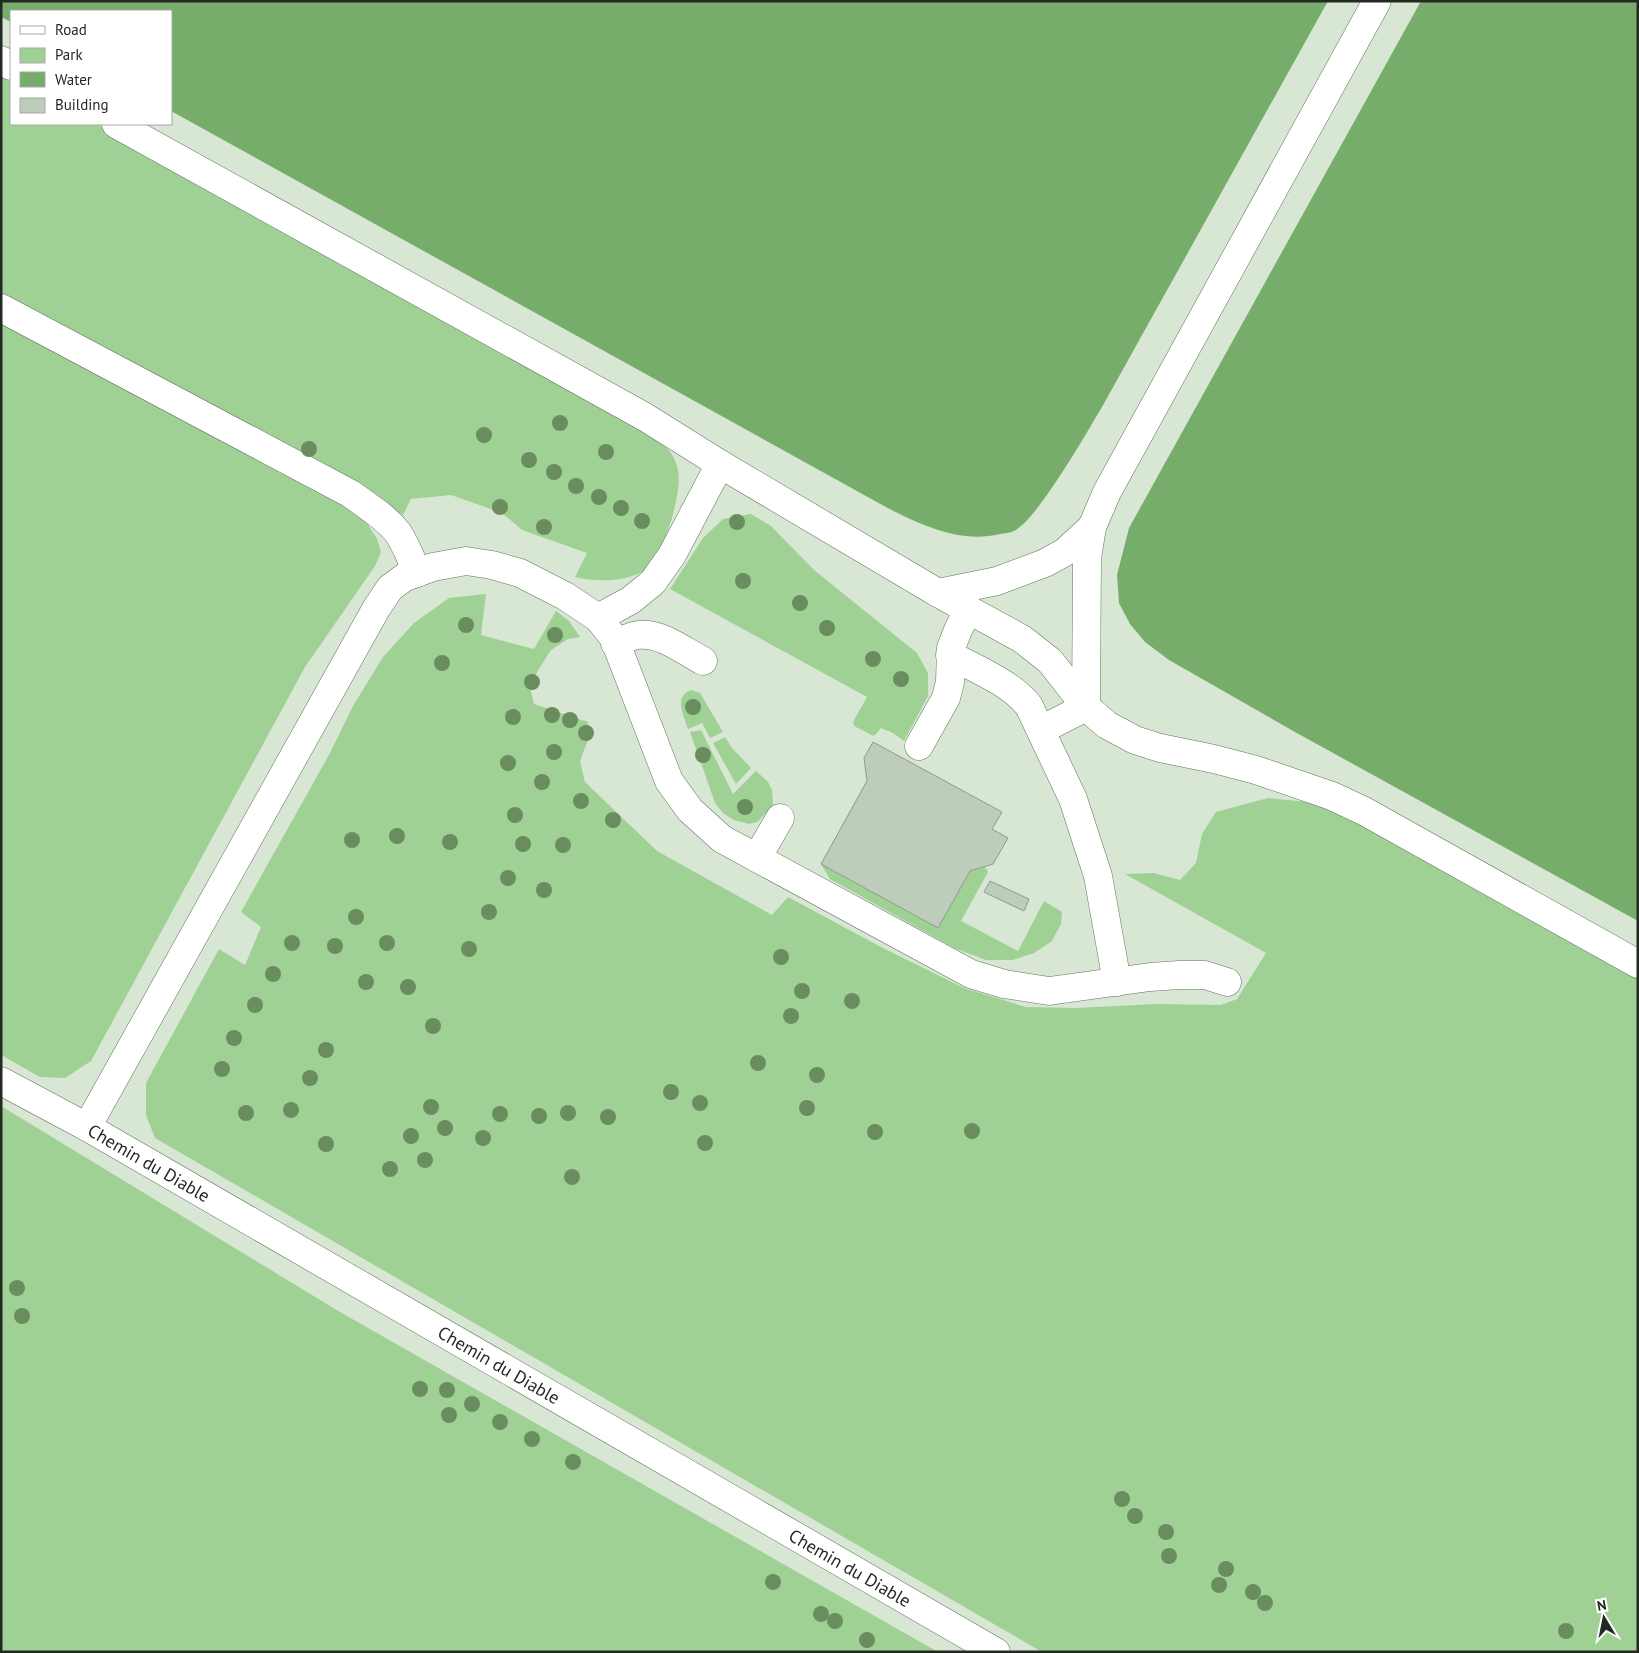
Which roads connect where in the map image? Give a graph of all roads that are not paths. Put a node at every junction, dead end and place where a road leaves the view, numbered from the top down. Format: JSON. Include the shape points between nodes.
{"nodes":[{"id":1,"x":1377,"y":1,"type":"edge"},
{"id":2,"x":118,"y":125,"type":"edge"},
{"id":3,"x":1,"y":308,"type":"edge"},
{"id":4,"x":720,"y":464,"type":"junction"},
{"id":5,"x":1092,"y":526,"type":"junction"},
{"id":6,"x":417,"y":573,"type":"junction"},
{"id":7,"x":938,"y":593,"type":"junction"},
{"id":8,"x":968,"y":610,"type":"junction"},
{"id":9,"x":598,"y":618,"type":"junction"},
{"id":10,"x":615,"y":643,"type":"junction"},
{"id":11,"x":950,"y":656,"type":"junction"},
{"id":12,"x":703,"y":661,"type":"dead end"},
{"id":13,"x":1086,"y":707,"type":"junction"},
{"id":14,"x":1041,"y":730,"type":"junction"},
{"id":15,"x":919,"y":746,"type":"dead end"},
{"id":16,"x":780,"y":818,"type":"dead end"},
{"id":17,"x":757,"y":858,"type":"junction"},
{"id":18,"x":1638,"y":964,"type":"edge"},
{"id":19,"x":1117,"y":982,"type":"junction"},
{"id":20,"x":1227,"y":982,"type":"dead end"},
{"id":21,"x":1,"y":1081,"type":"edge"},
{"id":22,"x":87,"y":1127,"type":"junction"},
{"id":23,"x":996,"y":1652,"type":"edge"}],
"edges":[{"from":1,"to":5,"type":"street","via":[[1107,492]]},
{"from":2,"to":4,"type":"street","via":[[645,417]]},
{"from":3,"to":6,"type":"street","via":[[351,494],[398,534]]},
{"from":4,"to":7,"type":"street"},
{"from":4,"to":9,"type":"street","via":[[672,555],[653,582],[631,600]]},
{"from":5,"to":7,"type":"street","via":[[1066,552],[1045,563],[997,581]]},
{"from":5,"to":13,"type":"street","via":[[1087,558]]},
{"from":6,"to":9,"type":"street","via":[[466,562],[492,565],[520,574],[565,596]]},
{"from":6,"to":22,"type":"street","via":[[390,588],[376,609]]},
{"from":7,"to":8,"type":"street"},
{"from":8,"to":11,"type":"street"},
{"from":8,"to":13,"type":"street","via":[[1022,639],[1050,661]]},
{"from":9,"to":10,"type":"street"},
{"from":10,"to":12,"type":"street","via":[[637,635],[650,635]]},
{"from":10,"to":17,"type":"street","via":[[669,781],[690,810],[722,839]]},
{"from":11,"to":14,"type":"street","via":[[1024,699]]},
{"from":11,"to":15,"type":"street","via":[[946,698]]},
{"from":13,"to":14,"type":"street"},
{"from":13,"to":18,"type":"street","via":[[1107,726],[1135,740],[1256,770],[1364,810]]},
{"from":14,"to":19,"type":"street","via":[[1073,799],[1098,876]]},
{"from":16,"to":17,"type":"street"},
{"from":17,"to":19,"type":"street","via":[[971,974],[1004,984],[1049,991]]},
{"from":19,"to":20,"type":"street","via":[[1179,975],[1205,976]]},
{"from":21,"to":22,"type":"street","name":"Chemin du Diable"},
{"from":22,"to":23,"type":"street","name":"Chemin du Diable"}]}
